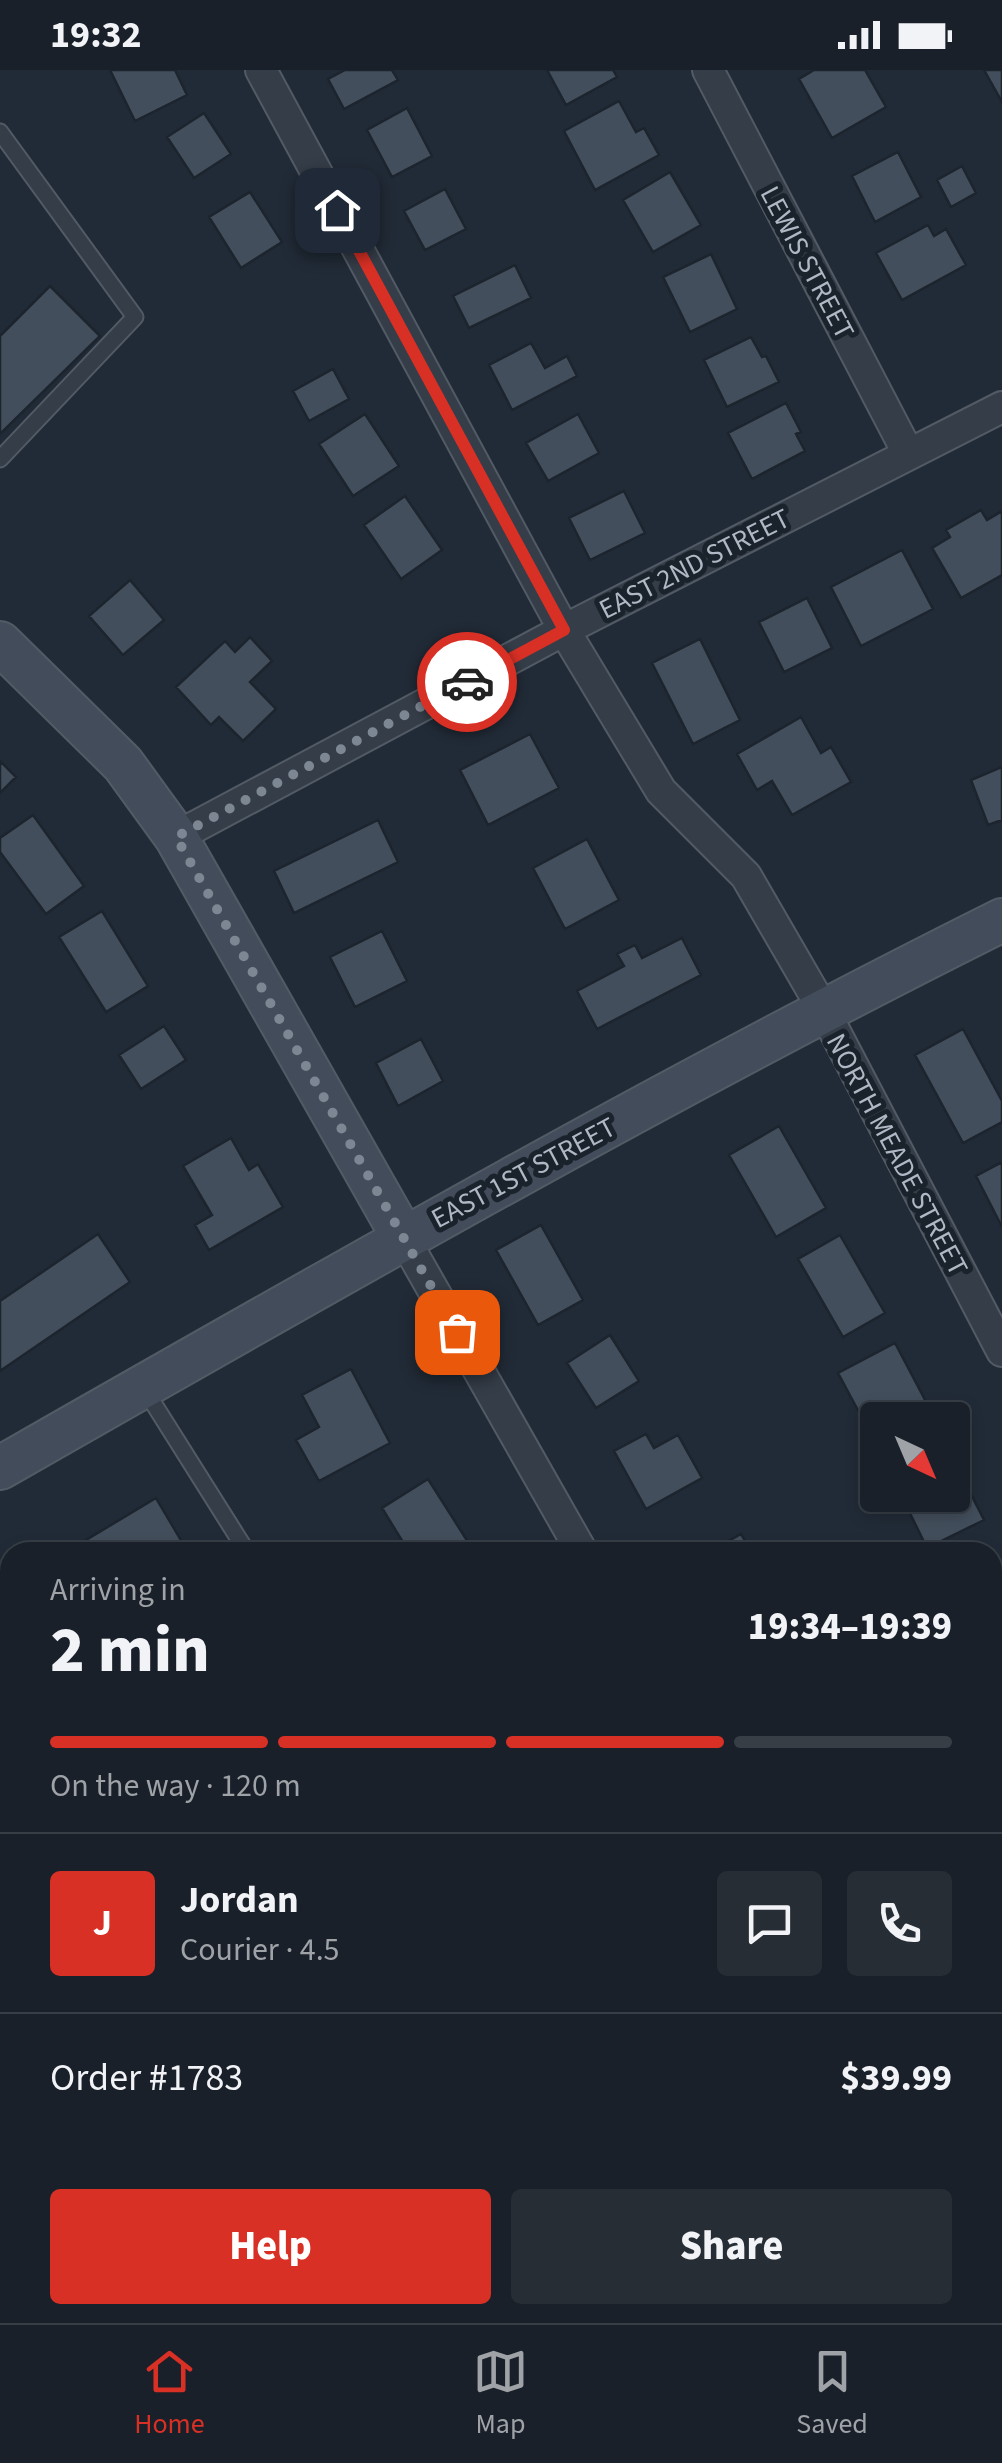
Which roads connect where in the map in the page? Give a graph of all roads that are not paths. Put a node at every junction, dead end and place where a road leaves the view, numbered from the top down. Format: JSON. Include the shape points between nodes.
{"nodes":[{"id":1,"x":261,"y":70,"type":"edge"},
{"id":2,"x":708,"y":70,"type":"edge"},
{"id":3,"x":0,"y":132,"type":"edge"},
{"id":4,"x":1002,"y":407,"type":"edge"},
{"id":5,"x":908,"y":454,"type":"junction"},
{"id":6,"x":0,"y":460,"type":"edge"},
{"id":7,"x":564,"y":630,"type":"junction"},
{"id":8,"x":0,"y":644,"type":"edge"},
{"id":9,"x":176,"y":837,"type":"junction"},
{"id":10,"x":1002,"y":920,"type":"edge"},
{"id":11,"x":823,"y":1010,"type":"junction"},
{"id":12,"x":403,"y":1237,"type":"junction"},
{"id":13,"x":1002,"y":1351,"type":"edge"},
{"id":14,"x":143,"y":1386,"type":"junction"},
{"id":15,"x":0,"y":1468,"type":"edge"},
{"id":16,"x":241,"y":1542,"type":"edge"},
{"id":17,"x":576,"y":1542,"type":"edge"}],
"edges":[{"from":1,"to":7,"type":"street","name":"NORTH MEADE STREET"},
{"from":2,"to":5,"type":"street","name":"LEWIS STREET"},
{"from":3,"to":6,"type":"lane","via":[[135,317]]},
{"from":4,"to":5,"type":"street","name":"EAST 2ND STREET"},
{"from":5,"to":7,"type":"street","name":"EAST 2ND STREET"},
{"from":7,"to":9,"type":"street","name":"EAST 2ND STREET"},
{"from":7,"to":11,"type":"street","name":"NORTH MEADE STREET","via":[[661,792],[746,876]]},
{"from":8,"to":9,"type":"street","via":[[122,764]]},
{"from":9,"to":12,"type":"street"},
{"from":10,"to":11,"type":"street","name":"EAST 1ST STREET"},
{"from":11,"to":12,"type":"street","name":"EAST 1ST STREET"},
{"from":11,"to":13,"type":"street","name":"NORTH MEADE STREET"},
{"from":12,"to":14,"type":"street","name":"EAST 1ST STREET"},
{"from":12,"to":17,"type":"street"},
{"from":14,"to":15,"type":"street","name":"EAST 1ST STREET"},
{"from":14,"to":16,"type":"lane"}]}
